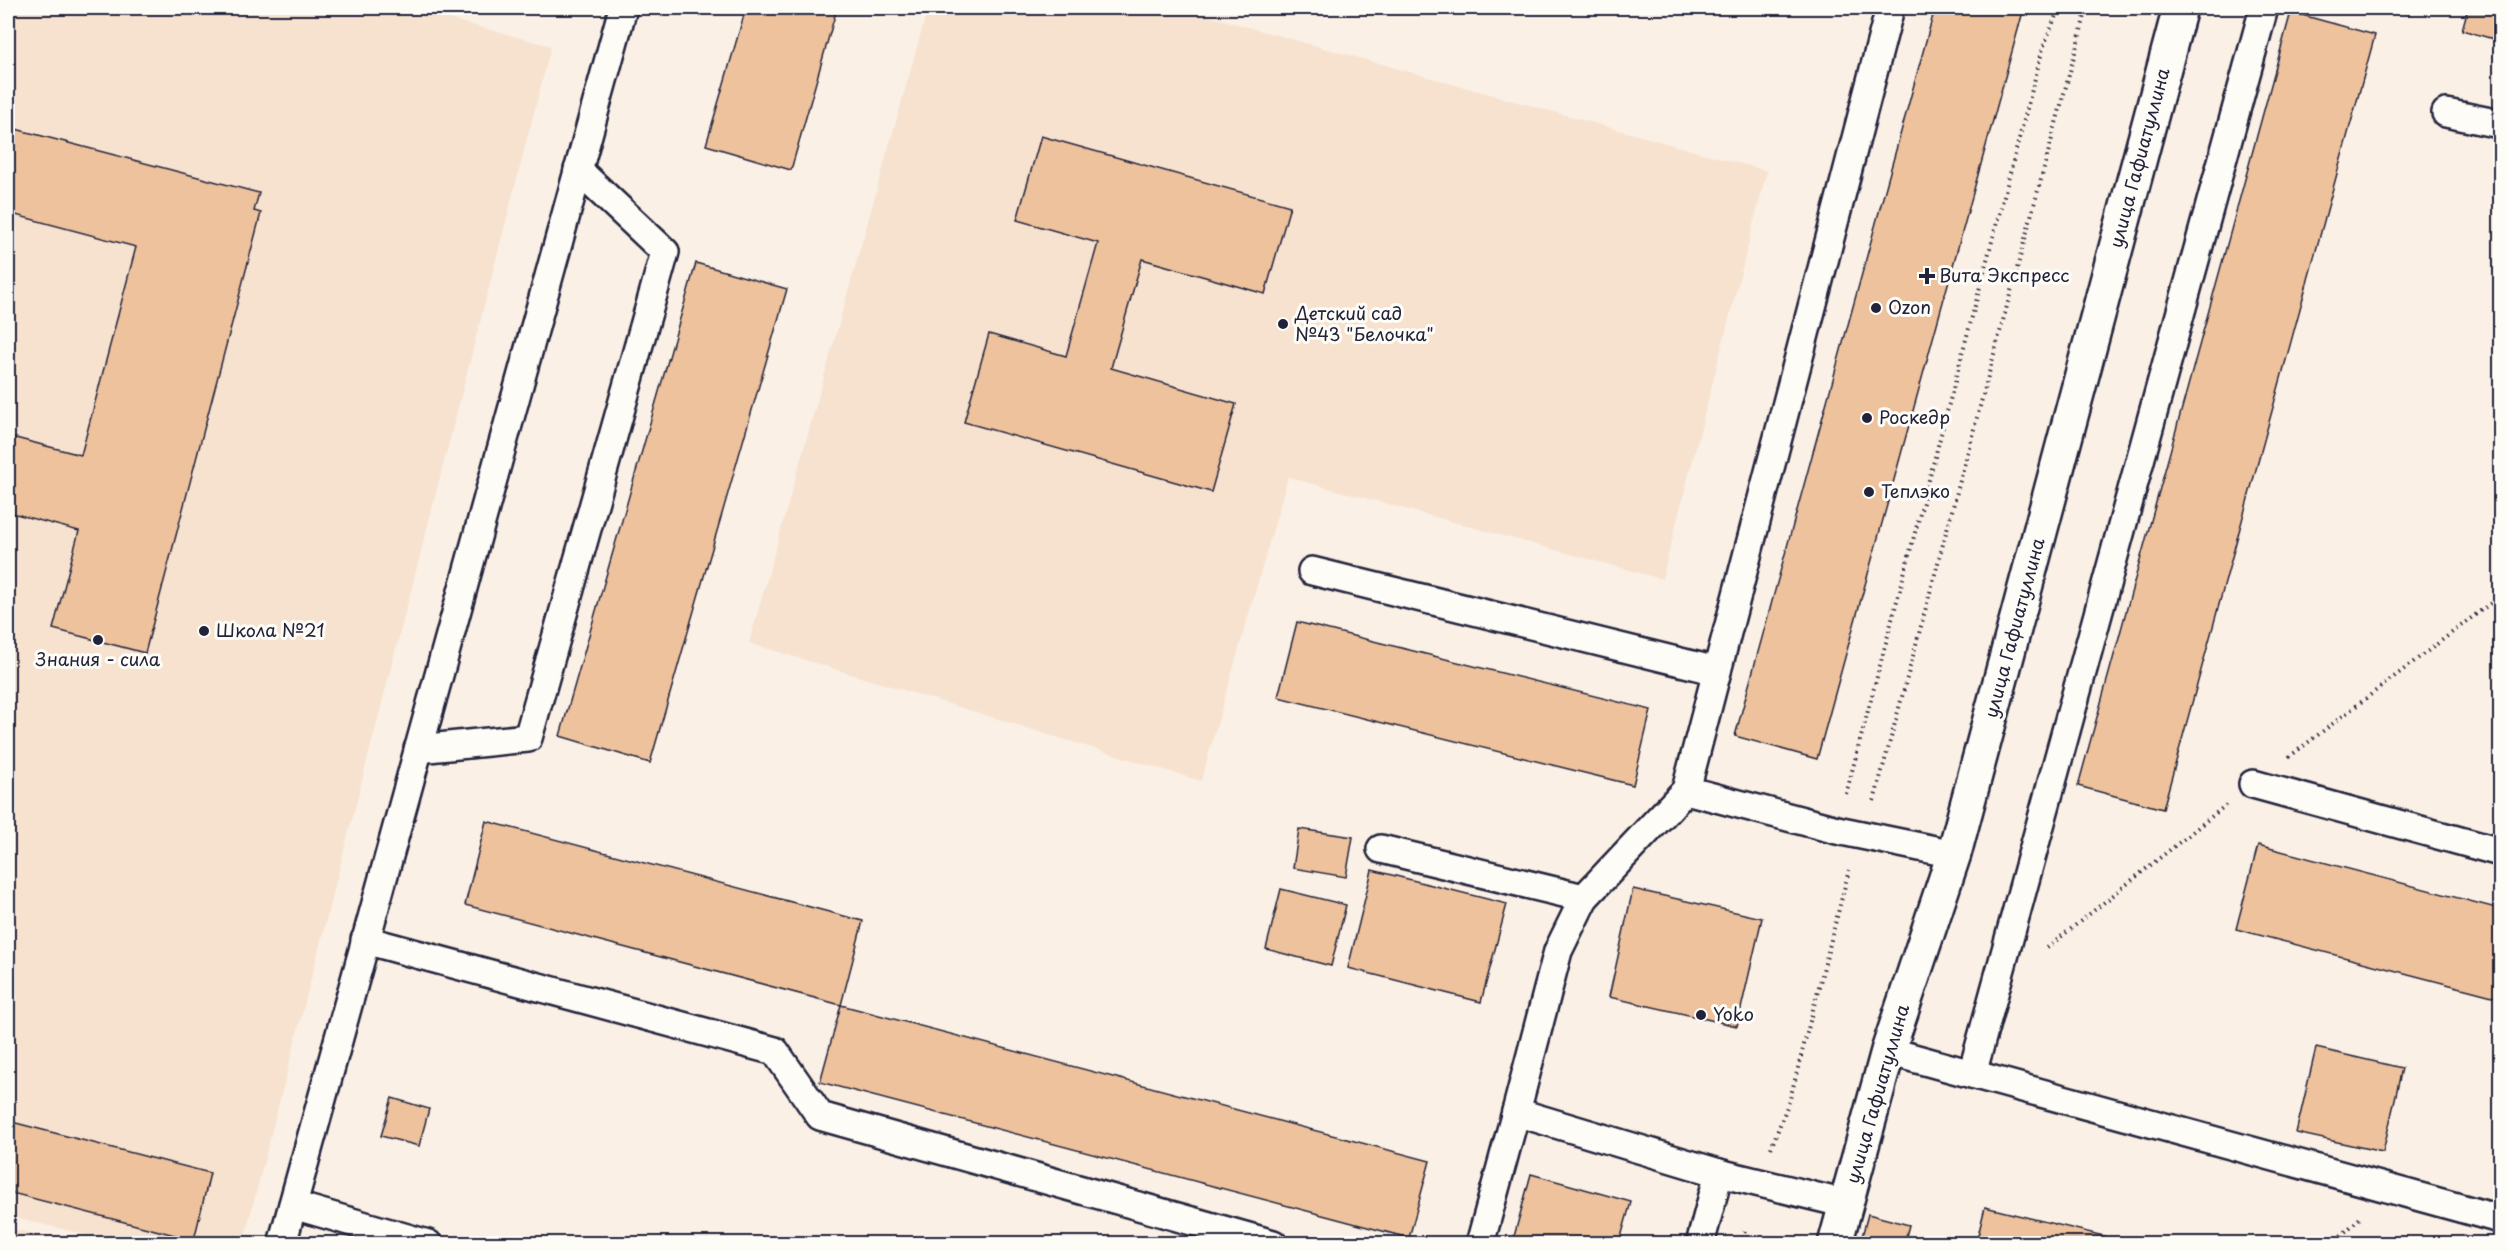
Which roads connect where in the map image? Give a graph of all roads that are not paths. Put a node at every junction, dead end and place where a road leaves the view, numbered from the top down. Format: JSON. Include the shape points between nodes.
{"nodes":[{"id":1,"x":623,"y":8,"type":"edge"},
{"id":2,"x":1890,"y":8,"type":"edge"},
{"id":3,"x":2180,"y":8,"type":"edge"},
{"id":4,"x":2264,"y":8,"type":"edge"},
{"id":5,"x":2446,"y":113,"type":"dead end"},
{"id":6,"x":2500,"y":124,"type":"edge"},
{"id":7,"x":578,"y":170,"type":"junction"},
{"id":8,"x":1312,"y":571,"type":"dead end"},
{"id":9,"x":1717,"y":671,"type":"junction"},
{"id":10,"x":418,"y":749,"type":"junction"},
{"id":11,"x":2253,"y":784,"type":"dead end"},
{"id":12,"x":1686,"y":790,"type":"junction"},
{"id":13,"x":1381,"y":849,"type":"dead end"},
{"id":14,"x":2500,"y":852,"type":"edge"},
{"id":15,"x":1954,"y":854,"type":"junction"},
{"id":16,"x":1584,"y":898,"type":"junction"},
{"id":17,"x":365,"y":940,"type":"junction"},
{"id":18,"x":1888,"y":1051,"type":"junction"},
{"id":19,"x":1972,"y":1074,"type":"junction"},
{"id":20,"x":1516,"y":1112,"type":"junction"},
{"id":21,"x":1719,"y":1173,"type":"junction"},
{"id":22,"x":1846,"y":1204,"type":"junction"},
{"id":23,"x":293,"y":1205,"type":"junction"},
{"id":24,"x":2500,"y":1219,"type":"edge"},
{"id":25,"x":282,"y":1244,"type":"edge"},
{"id":26,"x":428,"y":1244,"type":"edge"},
{"id":27,"x":1273,"y":1244,"type":"edge"},
{"id":28,"x":1480,"y":1244,"type":"edge"},
{"id":29,"x":1700,"y":1244,"type":"edge"},
{"id":30,"x":1835,"y":1244,"type":"edge"}],
"edges":[{"from":1,"to":7,"type":"lane"},
{"from":2,"to":9,"type":"lane"},
{"from":3,"to":15,"type":"street","name":"улица Гафиатуллина"},
{"from":4,"to":19,"type":"lane"},
{"from":5,"to":6,"type":"lane"},
{"from":7,"to":10,"type":"lane"},
{"from":7,"to":10,"type":"lane","via":[[665,252],[528,738]]},
{"from":8,"to":9,"type":"lane"},
{"from":9,"to":12,"type":"lane"},
{"from":10,"to":17,"type":"lane"},
{"from":11,"to":14,"type":"lane"},
{"from":12,"to":15,"type":"lane","via":[[1837,830]]},
{"from":12,"to":16,"type":"lane"},
{"from":13,"to":16,"type":"lane"},
{"from":15,"to":18,"type":"street","name":"улица Гафиатуллина"},
{"from":16,"to":20,"type":"lane","via":[[1558,951]]},
{"from":17,"to":23,"type":"lane"},
{"from":17,"to":27,"type":"lane","via":[[775,1051],[820,1116]]},
{"from":18,"to":19,"type":"lane"},
{"from":18,"to":22,"type":"street","name":"улица Гафиатуллина"},
{"from":19,"to":24,"type":"lane"},
{"from":20,"to":21,"type":"lane"},
{"from":20,"to":28,"type":"lane"},
{"from":21,"to":22,"type":"lane"},
{"from":21,"to":29,"type":"lane"},
{"from":22,"to":30,"type":"street","name":"улица Гафиатуллина"},
{"from":23,"to":25,"type":"lane"},
{"from":23,"to":26,"type":"lane"}]}
